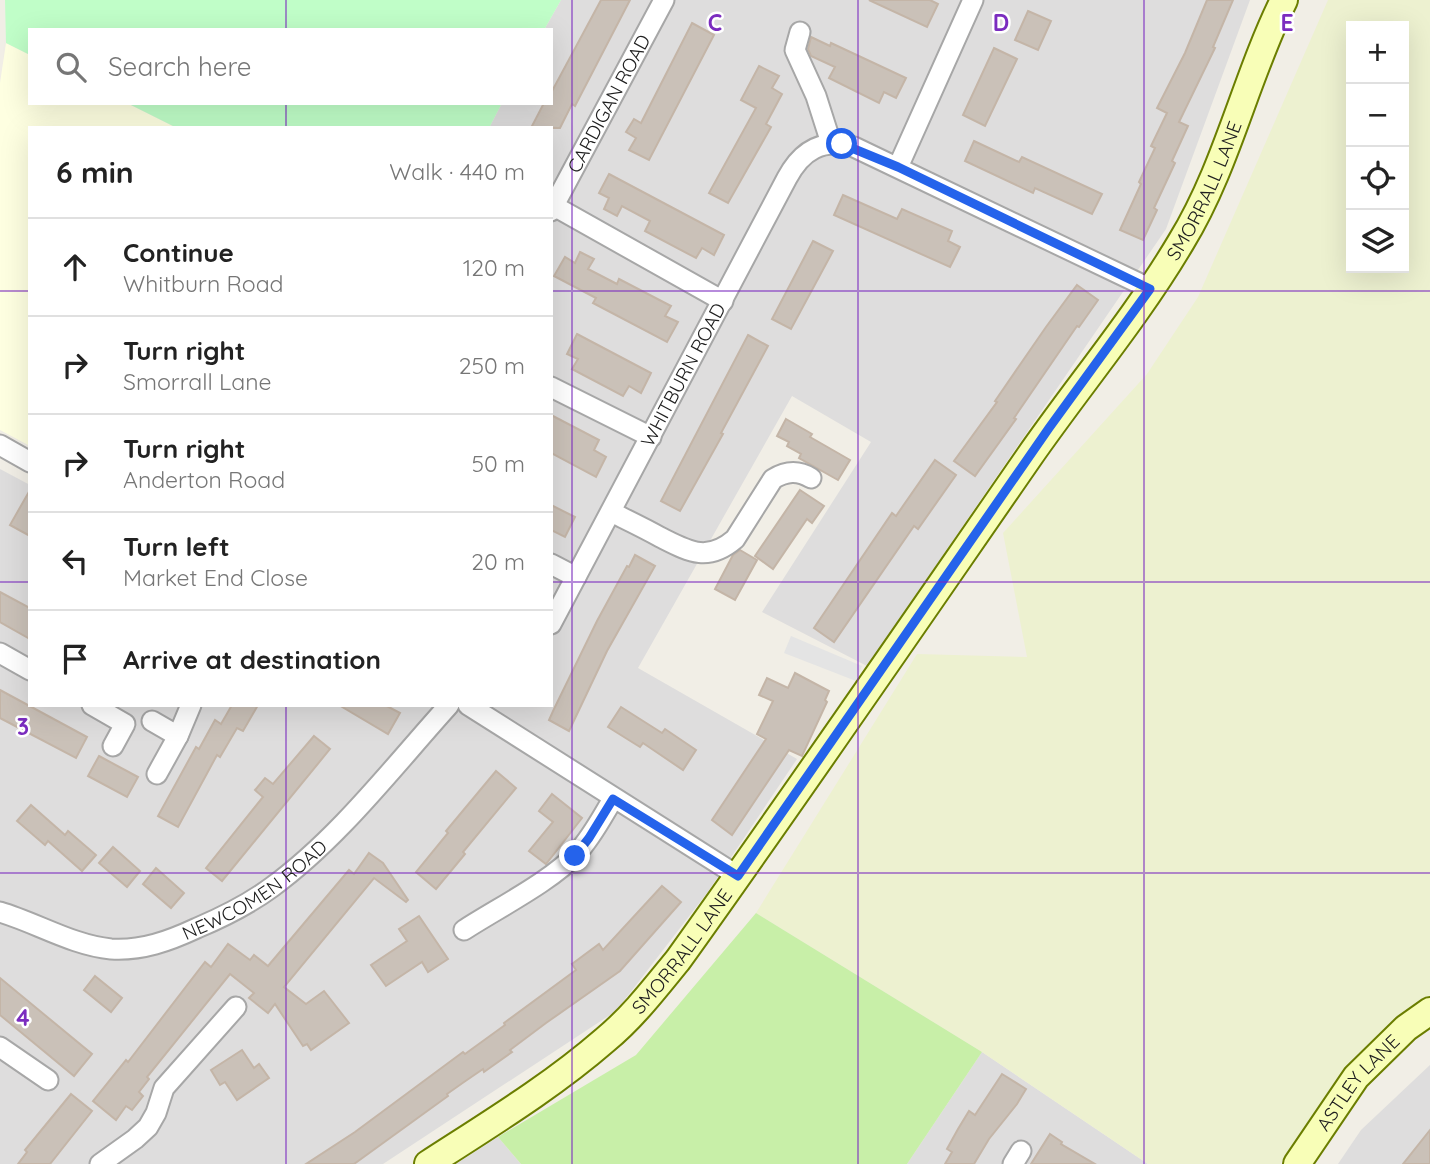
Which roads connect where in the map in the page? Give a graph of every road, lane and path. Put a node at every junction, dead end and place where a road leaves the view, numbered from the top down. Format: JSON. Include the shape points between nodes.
{"nodes":[{"id":1,"x":664,"y":0,"type":"edge"},
{"id":2,"x":973,"y":0,"type":"edge"},
{"id":3,"x":1284,"y":0,"type":"edge"},
{"id":4,"x":800,"y":32,"type":"dead end"},
{"id":5,"x":831,"y":143,"type":"junction"},
{"id":6,"x":898,"y":167,"type":"junction"},
{"id":7,"x":553,"y":208,"type":"edge"},
{"id":8,"x":1150,"y":289,"type":"junction"},
{"id":9,"x":723,"y":301,"type":"junction"},
{"id":10,"x":553,"y":388,"type":"edge"},
{"id":11,"x":650,"y":437,"type":"junction"},
{"id":12,"x":2,"y":450,"type":"edge"},
{"id":13,"x":28,"y":460,"type":"edge"},
{"id":14,"x":811,"y":478,"type":"dead end"},
{"id":15,"x":611,"y":512,"type":"junction"},
{"id":16,"x":553,"y":565,"type":"edge"},
{"id":17,"x":576,"y":577,"type":"junction"},
{"id":18,"x":553,"y":620,"type":"edge"},
{"id":19,"x":0,"y":653,"type":"edge"},
{"id":20,"x":28,"y":669,"type":"edge"},
{"id":21,"x":95,"y":707,"type":"edge"},
{"id":22,"x":190,"y":707,"type":"edge"},
{"id":23,"x":447,"y":707,"type":"edge"},
{"id":24,"x":471,"y":707,"type":"edge"},
{"id":25,"x":507,"y":707,"type":"edge"},
{"id":26,"x":152,"y":721,"type":"dead end"},
{"id":27,"x":498,"y":723,"type":"junction"},
{"id":28,"x":178,"y":736,"type":"junction"},
{"id":29,"x":113,"y":746,"type":"dead end"},
{"id":30,"x":157,"y":774,"type":"dead end"},
{"id":31,"x":613,"y":799,"type":"junction"},
{"id":32,"x":738,"y":876,"type":"junction"},
{"id":33,"x":2,"y":915,"type":"edge"},
{"id":34,"x":464,"y":930,"type":"dead end"},
{"id":35,"x":236,"y":1007,"type":"dead end"},
{"id":36,"x":1430,"y":1011,"type":"edge"},
{"id":37,"x":0,"y":1047,"type":"edge"},
{"id":38,"x":48,"y":1080,"type":"dead end"},
{"id":39,"x":100,"y":1164,"type":"edge"},
{"id":40,"x":428,"y":1164,"type":"edge"},
{"id":41,"x":1297,"y":1164,"type":"edge"}],
"edges":[{"from":1,"to":7,"type":"street","name":"CARDIGAN ROAD"},
{"from":2,"to":6,"type":"street"},
{"from":3,"to":8,"type":"street","name":"SMORRALL LANE","via":[[1211,187]]},
{"from":4,"to":5,"type":"street","via":[[795,50]]},
{"from":5,"to":6,"type":"street","via":[[854,147]]},
{"from":5,"to":9,"type":"street","name":"WHITBURN ROAD","via":[[808,152],[793,166]]},
{"from":6,"to":8,"type":"street"},
{"from":7,"to":9,"type":"street","name":"CARDIGAN ROAD"},
{"from":8,"to":32,"type":"street","name":"SMORRALL LANE"},
{"from":9,"to":11,"type":"street","name":"WHITBURN ROAD"},
{"from":10,"to":11,"type":"street"},
{"from":11,"to":15,"type":"street","name":"WHITBURN ROAD"},
{"from":12,"to":13,"type":"street"},
{"from":14,"to":15,"type":"street","via":[[796,472],[773,479],[735,539],[708,553],[688,551]]},
{"from":15,"to":17,"type":"street","name":"WHITBURN ROAD"},
{"from":16,"to":17,"type":"street"},
{"from":17,"to":18,"type":"street","name":"WHITBURN ROAD"},
{"from":19,"to":20,"type":"street"},
{"from":21,"to":29,"type":"street","via":[[125,724]]},
{"from":22,"to":28,"type":"street"},
{"from":23,"to":33,"type":"street","name":"NEWCOMEN ROAD","via":[[295,869],[245,905],[205,925],[158,944],[113,949]]},
{"from":24,"to":27,"type":"street"},
{"from":25,"to":27,"type":"street"},
{"from":26,"to":28,"type":"street"},
{"from":27,"to":31,"type":"street"},
{"from":28,"to":30,"type":"street"},
{"from":31,"to":32,"type":"street"},
{"from":31,"to":34,"type":"street","via":[[575,856]]},
{"from":32,"to":40,"type":"street","name":"SMORRALL LANE","via":[[644,1002],[605,1040]]},
{"from":35,"to":39,"type":"street","via":[[164,1088],[148,1127]]},
{"from":36,"to":41,"type":"street","name":"ASTLEY LANE","via":[[1356,1077]]},
{"from":37,"to":38,"type":"street"}]}
